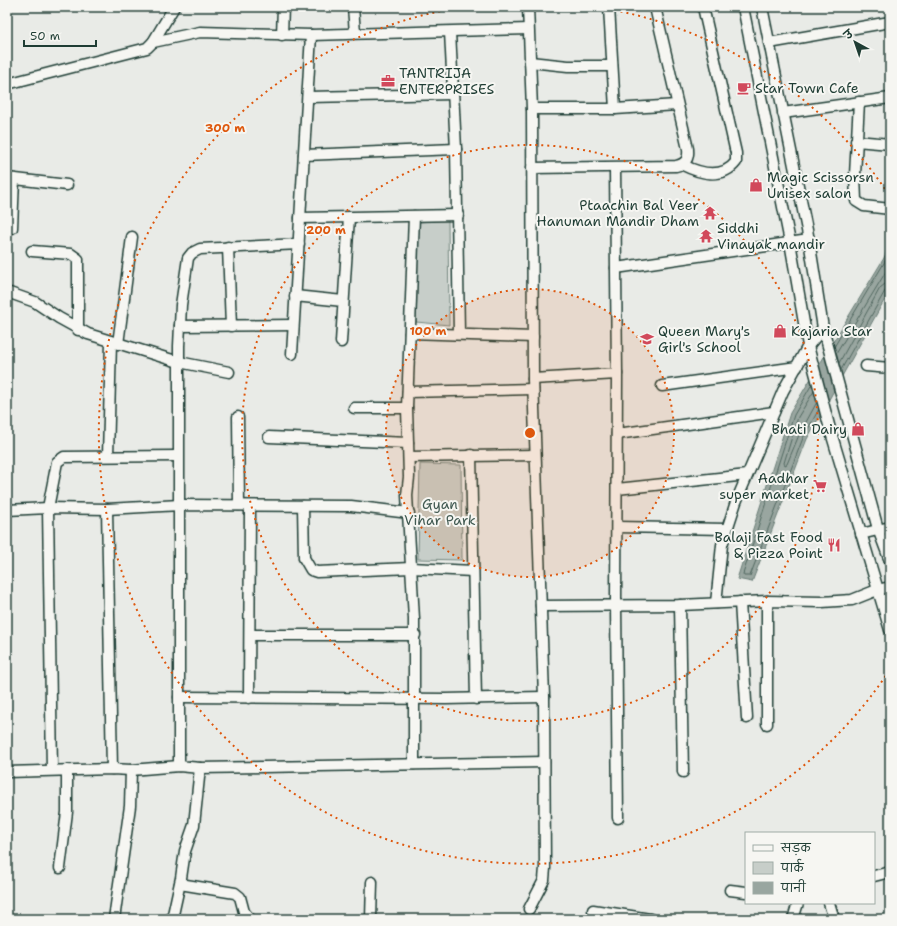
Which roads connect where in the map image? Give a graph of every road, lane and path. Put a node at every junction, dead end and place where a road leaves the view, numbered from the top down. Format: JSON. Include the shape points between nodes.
{"nodes":[{"id":1,"x":174,"y":7,"type":"edge"},
{"id":2,"x":283,"y":7,"type":"edge"},
{"id":3,"x":353,"y":7,"type":"edge"},
{"id":4,"x":528,"y":7,"type":"edge"},
{"id":5,"x":609,"y":7,"type":"edge"},
{"id":6,"x":655,"y":7,"type":"edge"},
{"id":7,"x":703,"y":7,"type":"edge"},
{"id":8,"x":744,"y":7,"type":"edge"},
{"id":9,"x":762,"y":7,"type":"edge"},
{"id":10,"x":890,"y":22,"type":"edge"},
{"id":11,"x":528,"y":29,"type":"junction"},
{"id":12,"x":450,"y":32,"type":"junction"},
{"id":13,"x":355,"y":33,"type":"junction"},
{"id":14,"x":282,"y":35,"type":"junction"},
{"id":15,"x":311,"y":35,"type":"junction"},
{"id":16,"x":153,"y":42,"type":"junction"},
{"id":17,"x":769,"y":43,"type":"junction"},
{"id":18,"x":530,"y":62,"type":"junction"},
{"id":19,"x":612,"y":66,"type":"junction"},
{"id":20,"x":8,"y":82,"type":"edge"},
{"id":21,"x":453,"y":94,"type":"junction"},
{"id":22,"x":308,"y":97,"type":"junction"},
{"id":23,"x":890,"y":98,"type":"edge"},
{"id":24,"x":859,"y":102,"type":"junction"},
{"id":25,"x":677,"y":105,"type":"junction"},
{"id":26,"x":532,"y":109,"type":"junction"},
{"id":27,"x":615,"y":109,"type":"junction"},
{"id":28,"x":783,"y":113,"type":"junction"},
{"id":29,"x":856,"y":141,"type":"junction"},
{"id":30,"x":890,"y":144,"type":"edge"},
{"id":31,"x":456,"y":149,"type":"junction"},
{"id":32,"x":304,"y":155,"type":"junction"},
{"id":33,"x":683,"y":165,"type":"junction"},
{"id":34,"x":532,"y":168,"type":"junction"},
{"id":35,"x":615,"y":168,"type":"junction"},
{"id":36,"x":11,"y":178,"type":"edge"},
{"id":37,"x":67,"y":185,"type":"dead end"},
{"id":38,"x":890,"y":209,"type":"edge"},
{"id":39,"x":458,"y":215,"type":"junction"},
{"id":40,"x":414,"y":216,"type":"junction"},
{"id":41,"x":349,"y":217,"type":"junction"},
{"id":42,"x":300,"y":218,"type":"junction"},
{"id":43,"x":12,"y":228,"type":"dead end"},
{"id":44,"x":132,"y":237,"type":"dead end"},
{"id":45,"x":809,"y":240,"type":"junction"},
{"id":46,"x":790,"y":242,"type":"junction"},
{"id":47,"x":299,"y":244,"type":"junction"},
{"id":48,"x":228,"y":247,"type":"junction"},
{"id":49,"x":32,"y":251,"type":"dead end"},
{"id":50,"x":616,"y":268,"type":"junction"},
{"id":51,"x":7,"y":292,"type":"edge"},
{"id":52,"x":295,"y":296,"type":"junction"},
{"id":53,"x":343,"y":301,"type":"junction"},
{"id":54,"x":293,"y":325,"type":"junction"},
{"id":55,"x":180,"y":326,"type":"junction"},
{"id":56,"x":231,"y":326,"type":"junction"},
{"id":57,"x":78,"y":330,"type":"junction"},
{"id":58,"x":824,"y":332,"type":"junction"},
{"id":59,"x":410,"y":333,"type":"junction"},
{"id":60,"x":458,"y":334,"type":"junction"},
{"id":61,"x":533,"y":337,"type":"junction"},
{"id":62,"x":341,"y":342,"type":"dead end"},
{"id":63,"x":114,"y":343,"type":"junction"},
{"id":64,"x":808,"y":346,"type":"junction"},
{"id":65,"x":292,"y":354,"type":"dead end"},
{"id":66,"x":179,"y":362,"type":"junction"},
{"id":67,"x":866,"y":366,"type":"dead end"},
{"id":68,"x":797,"y":367,"type":"junction"},
{"id":69,"x":890,"y":368,"type":"edge"},
{"id":70,"x":228,"y":372,"type":"dead end"},
{"id":71,"x":617,"y":374,"type":"junction"},
{"id":72,"x":533,"y":378,"type":"junction"},
{"id":73,"x":662,"y":386,"type":"dead end"},
{"id":74,"x":533,"y":389,"type":"junction"},
{"id":75,"x":408,"y":392,"type":"junction"},
{"id":76,"x":354,"y":408,"type":"dead end"},
{"id":77,"x":407,"y":408,"type":"junction"},
{"id":78,"x":774,"y":412,"type":"junction"},
{"id":79,"x":238,"y":417,"type":"dead end"},
{"id":80,"x":617,"y":434,"type":"junction"},
{"id":81,"x":269,"y":437,"type":"dead end"},
{"id":82,"x":408,"y":443,"type":"junction"},
{"id":83,"x":471,"y":455,"type":"junction"},
{"id":84,"x":535,"y":455,"type":"junction"},
{"id":85,"x":108,"y":456,"type":"junction"},
{"id":86,"x":178,"y":456,"type":"junction"},
{"id":87,"x":409,"y":457,"type":"junction"},
{"id":88,"x":747,"y":476,"type":"junction"},
{"id":89,"x":617,"y":489,"type":"junction"},
{"id":90,"x":180,"y":505,"type":"junction"},
{"id":91,"x":239,"y":505,"type":"junction"},
{"id":92,"x":250,"y":506,"type":"junction"},
{"id":93,"x":303,"y":506,"type":"junction"},
{"id":94,"x":48,"y":508,"type":"junction"},
{"id":95,"x":107,"y":509,"type":"junction"},
{"id":96,"x":7,"y":510,"type":"edge"},
{"id":97,"x":409,"y":513,"type":"junction"},
{"id":98,"x":617,"y":527,"type":"junction"},
{"id":99,"x":890,"y":527,"type":"edge"},
{"id":100,"x":726,"y":529,"type":"junction"},
{"id":101,"x":878,"y":529,"type":"junction"},
{"id":102,"x":860,"y":534,"type":"junction"},
{"id":103,"x":890,"y":560,"type":"edge"},
{"id":104,"x":411,"y":568,"type":"junction"},
{"id":105,"x":473,"y":571,"type":"junction"},
{"id":106,"x":890,"y":587,"type":"edge"},
{"id":107,"x":877,"y":590,"type":"junction"},
{"id":108,"x":764,"y":601,"type":"junction"},
{"id":109,"x":742,"y":602,"type":"junction"},
{"id":110,"x":716,"y":603,"type":"junction"},
{"id":111,"x":616,"y":605,"type":"junction"},
{"id":112,"x":680,"y":605,"type":"junction"},
{"id":113,"x":541,"y":606,"type":"junction"},
{"id":114,"x":890,"y":630,"type":"edge"},
{"id":115,"x":250,"y":635,"type":"junction"},
{"id":116,"x":415,"y":635,"type":"junction"},
{"id":117,"x":179,"y":697,"type":"junction"},
{"id":118,"x":544,"y":697,"type":"junction"},
{"id":119,"x":249,"y":698,"type":"junction"},
{"id":120,"x":415,"y":699,"type":"junction"},
{"id":121,"x":476,"y":699,"type":"junction"},
{"id":122,"x":747,"y":718,"type":"dead end"},
{"id":123,"x":767,"y":724,"type":"dead end"},
{"id":124,"x":544,"y":762,"type":"junction"},
{"id":125,"x":414,"y":764,"type":"junction"},
{"id":126,"x":179,"y":766,"type":"junction"},
{"id":127,"x":200,"y":768,"type":"junction"},
{"id":128,"x":112,"y":769,"type":"junction"},
{"id":129,"x":52,"y":770,"type":"junction"},
{"id":130,"x":67,"y":770,"type":"junction"},
{"id":131,"x":131,"y":770,"type":"junction"},
{"id":132,"x":7,"y":772,"type":"edge"},
{"id":133,"x":683,"y":772,"type":"dead end"},
{"id":134,"x":618,"y":818,"type":"dead end"},
{"id":135,"x":60,"y":868,"type":"dead end"},
{"id":136,"x":890,"y":872,"type":"edge"},
{"id":137,"x":875,"y":876,"type":"edge"},
{"id":138,"x":372,"y":882,"type":"dead end"},
{"id":139,"x":180,"y":884,"type":"junction"},
{"id":140,"x":730,"y":890,"type":"dead end"},
{"id":141,"x":745,"y":892,"type":"edge"},
{"id":142,"x":798,"y":904,"type":"edge"},
{"id":143,"x":829,"y":904,"type":"edge"},
{"id":144,"x":529,"y":909,"type":"dead end"},
{"id":145,"x":593,"y":910,"type":"dead end"},
{"id":146,"x":114,"y":919,"type":"edge"},
{"id":147,"x":172,"y":919,"type":"edge"},
{"id":148,"x":250,"y":919,"type":"edge"},
{"id":149,"x":370,"y":919,"type":"edge"},
{"id":150,"x":650,"y":919,"type":"edge"},
{"id":151,"x":793,"y":919,"type":"edge"},
{"id":152,"x":834,"y":919,"type":"edge"}],
"edges":[{"from":1,"to":16,"type":"street"},
{"from":2,"to":14,"type":"street"},
{"from":3,"to":13,"type":"street"},
{"from":4,"to":11,"type":"street"},
{"from":5,"to":19,"type":"street"},
{"from":6,"to":25,"type":"street"},
{"from":7,"to":33,"type":"street","via":[[736,162],[728,170],[714,174],[703,173]]},
{"from":8,"to":46,"type":"street"},
{"from":9,"to":17,"type":"street"},
{"from":10,"to":17,"type":"street"},
{"from":11,"to":12,"type":"street"},
{"from":11,"to":18,"type":"street"},
{"from":12,"to":13,"type":"street"},
{"from":12,"to":21,"type":"street"},
{"from":13,"to":15,"type":"street"},
{"from":14,"to":15,"type":"street"},
{"from":14,"to":16,"type":"street","via":[[200,32]]},
{"from":15,"to":22,"type":"street"},
{"from":16,"to":20,"type":"street","via":[[147,48],[137,51]]},
{"from":17,"to":28,"type":"street"},
{"from":18,"to":19,"type":"street","via":[[568,66]]},
{"from":18,"to":26,"type":"street"},
{"from":19,"to":27,"type":"street"},
{"from":21,"to":22,"type":"street"},
{"from":21,"to":31,"type":"street"},
{"from":22,"to":32,"type":"street"},
{"from":23,"to":24,"type":"street"},
{"from":24,"to":28,"type":"street"},
{"from":24,"to":29,"type":"street"},
{"from":25,"to":27,"type":"street"},
{"from":25,"to":33,"type":"street","via":[[688,149]]},
{"from":26,"to":27,"type":"street"},
{"from":26,"to":34,"type":"street"},
{"from":28,"to":45,"type":"street"},
{"from":29,"to":30,"type":"street"},
{"from":29,"to":38,"type":"street","via":[[856,201],[864,206]]},
{"from":31,"to":32,"type":"street"},
{"from":31,"to":39,"type":"street"},
{"from":32,"to":42,"type":"street"},
{"from":33,"to":35,"type":"street"},
{"from":34,"to":35,"type":"street"},
{"from":34,"to":61,"type":"street"},
{"from":35,"to":50,"type":"street"},
{"from":36,"to":37,"type":"street"},
{"from":36,"to":43,"type":"street"},
{"from":39,"to":40,"type":"street"},
{"from":39,"to":60,"type":"street"},
{"from":40,"to":41,"type":"street"},
{"from":40,"to":59,"type":"street"},
{"from":41,"to":42,"type":"street"},
{"from":41,"to":53,"type":"street"},
{"from":42,"to":47,"type":"street"},
{"from":44,"to":63,"type":"street"},
{"from":45,"to":46,"type":"street"},
{"from":45,"to":58,"type":"street"},
{"from":46,"to":50,"type":"street"},
{"from":46,"to":64,"type":"street"},
{"from":47,"to":48,"type":"street"},
{"from":47,"to":52,"type":"street"},
{"from":48,"to":55,"type":"street","via":[[200,249],[188,258]]},
{"from":48,"to":56,"type":"street"},
{"from":49,"to":57,"type":"street","via":[[71,254],[78,259]]},
{"from":50,"to":71,"type":"street"},
{"from":51,"to":57,"type":"street","via":[[35,302]]},
{"from":52,"to":53,"type":"street"},
{"from":52,"to":54,"type":"street"},
{"from":53,"to":62,"type":"street"},
{"from":54,"to":56,"type":"street"},
{"from":54,"to":65,"type":"street"},
{"from":55,"to":56,"type":"street"},
{"from":55,"to":66,"type":"street"},
{"from":57,"to":63,"type":"street"},
{"from":58,"to":64,"type":"street"},
{"from":58,"to":101,"type":"street"},
{"from":59,"to":60,"type":"street"},
{"from":59,"to":75,"type":"street"},
{"from":60,"to":61,"type":"street"},
{"from":61,"to":72,"type":"street"},
{"from":63,"to":66,"type":"street"},
{"from":63,"to":85,"type":"street"},
{"from":64,"to":68,"type":"street"},
{"from":64,"to":102,"type":"street"},
{"from":66,"to":70,"type":"street"},
{"from":66,"to":86,"type":"street"},
{"from":67,"to":69,"type":"street"},
{"from":68,"to":73,"type":"street"},
{"from":68,"to":78,"type":"street"},
{"from":71,"to":72,"type":"street"},
{"from":71,"to":80,"type":"street"},
{"from":72,"to":74,"type":"street"},
{"from":74,"to":75,"type":"street"},
{"from":74,"to":84,"type":"street"},
{"from":75,"to":77,"type":"street"},
{"from":76,"to":77,"type":"street"},
{"from":77,"to":82,"type":"street"},
{"from":78,"to":80,"type":"street"},
{"from":78,"to":88,"type":"street"},
{"from":79,"to":91,"type":"street"},
{"from":80,"to":89,"type":"street"},
{"from":81,"to":82,"type":"street"},
{"from":82,"to":87,"type":"street"},
{"from":83,"to":84,"type":"street"},
{"from":83,"to":87,"type":"street"},
{"from":83,"to":105,"type":"street"},
{"from":84,"to":113,"type":"street"},
{"from":85,"to":86,"type":"street"},
{"from":85,"to":94,"type":"street","via":[[60,458]]},
{"from":86,"to":90,"type":"street"},
{"from":87,"to":97,"type":"street"},
{"from":88,"to":89,"type":"street"},
{"from":88,"to":100,"type":"street"},
{"from":89,"to":98,"type":"street"},
{"from":90,"to":91,"type":"street"},
{"from":90,"to":95,"type":"street"},
{"from":90,"to":117,"type":"street"},
{"from":91,"to":92,"type":"street"},
{"from":92,"to":93,"type":"street"},
{"from":92,"to":115,"type":"street"},
{"from":93,"to":97,"type":"street","via":[[351,506]]},
{"from":93,"to":104,"type":"street","via":[[304,558],[311,570],[317,572]]},
{"from":94,"to":95,"type":"street"},
{"from":94,"to":96,"type":"street"},
{"from":94,"to":129,"type":"street"},
{"from":95,"to":128,"type":"street"},
{"from":97,"to":104,"type":"street"},
{"from":98,"to":100,"type":"street"},
{"from":98,"to":111,"type":"street"},
{"from":99,"to":101,"type":"street"},
{"from":100,"to":110,"type":"street","via":[[719,564]]},
{"from":101,"to":102,"type":"street"},
{"from":101,"to":103,"type":"street"},
{"from":102,"to":107,"type":"street"},
{"from":104,"to":105,"type":"street"},
{"from":104,"to":116,"type":"street"},
{"from":105,"to":121,"type":"street"},
{"from":106,"to":107,"type":"street"},
{"from":107,"to":108,"type":"street","via":[[852,600]]},
{"from":107,"to":114,"type":"street"},
{"from":108,"to":109,"type":"street"},
{"from":108,"to":123,"type":"street"},
{"from":109,"to":110,"type":"street"},
{"from":109,"to":122,"type":"street"},
{"from":110,"to":112,"type":"street"},
{"from":111,"to":112,"type":"street"},
{"from":111,"to":113,"type":"street"},
{"from":111,"to":134,"type":"street"},
{"from":112,"to":133,"type":"street"},
{"from":113,"to":118,"type":"street"},
{"from":115,"to":116,"type":"street"},
{"from":115,"to":119,"type":"street"},
{"from":116,"to":120,"type":"street"},
{"from":117,"to":119,"type":"street"},
{"from":117,"to":126,"type":"street"},
{"from":118,"to":121,"type":"street"},
{"from":118,"to":124,"type":"street"},
{"from":119,"to":120,"type":"street"},
{"from":120,"to":121,"type":"street"},
{"from":120,"to":125,"type":"street"},
{"from":124,"to":125,"type":"street"},
{"from":124,"to":144,"type":"street","via":[[545,868],[541,886]]},
{"from":125,"to":127,"type":"street"},
{"from":126,"to":127,"type":"street"},
{"from":126,"to":131,"type":"street"},
{"from":127,"to":139,"type":"street","via":[[194,825],[185,851]]},
{"from":128,"to":130,"type":"street"},
{"from":128,"to":131,"type":"street"},
{"from":129,"to":130,"type":"street"},
{"from":129,"to":132,"type":"street"},
{"from":130,"to":135,"type":"street","via":[[67,807]]},
{"from":131,"to":146,"type":"street","via":[[130,806]]},
{"from":136,"to":137,"type":"street"},
{"from":138,"to":149,"type":"street"},
{"from":139,"to":147,"type":"street"},
{"from":139,"to":148,"type":"street","via":[[235,893],[240,897],[244,912]]},
{"from":140,"to":141,"type":"street"},
{"from":142,"to":151,"type":"street"},
{"from":143,"to":152,"type":"street"},
{"from":145,"to":150,"type":"street"}]}
